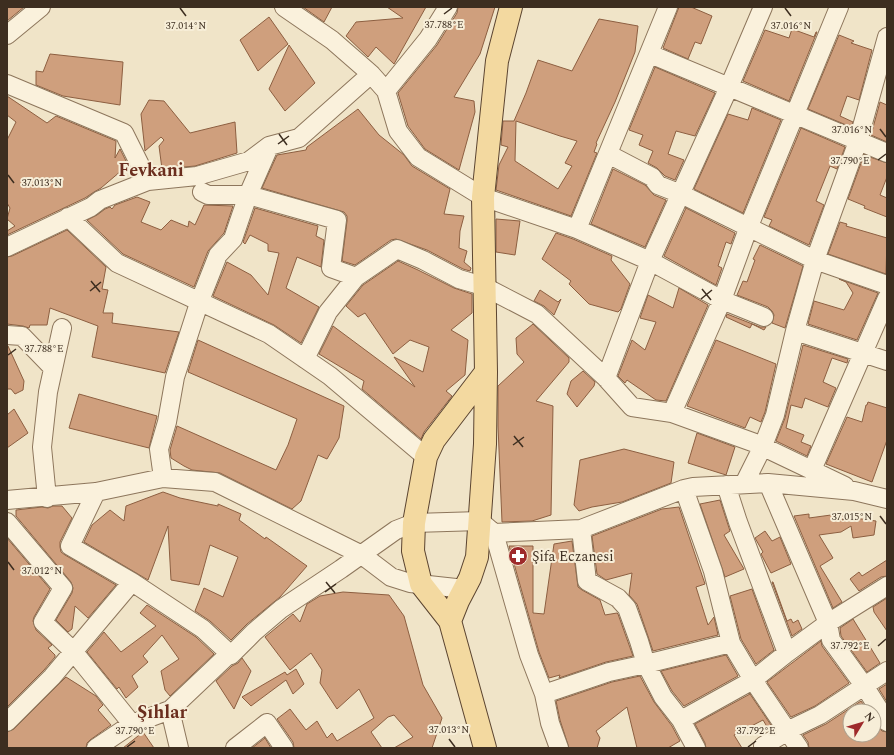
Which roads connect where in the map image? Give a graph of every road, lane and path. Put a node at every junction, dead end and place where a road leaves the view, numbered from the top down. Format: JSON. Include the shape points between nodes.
{"nodes":[{"id":1,"x":41,"y":7,"type":"edge"},
{"id":2,"x":284,"y":7,"type":"edge"},
{"id":3,"x":448,"y":7,"type":"edge"},
{"id":4,"x":511,"y":7,"type":"edge"},
{"id":5,"x":668,"y":7,"type":"edge"},
{"id":6,"x":763,"y":7,"type":"edge"},
{"id":7,"x":839,"y":7,"type":"edge"},
{"id":8,"x":7,"y":35,"type":"edge"},
{"id":9,"x":887,"y":37,"type":"edge"},
{"id":10,"x":650,"y":54,"type":"junction"},
{"id":11,"x":371,"y":74,"type":"junction"},
{"id":12,"x":8,"y":87,"type":"edge"},
{"id":13,"x":729,"y":87,"type":"junction"},
{"id":14,"x":386,"y":92,"type":"junction"},
{"id":15,"x":795,"y":114,"type":"junction"},
{"id":16,"x":858,"y":141,"type":"junction"},
{"id":17,"x":269,"y":146,"type":"junction"},
{"id":18,"x":887,"y":153,"type":"edge"},
{"id":19,"x":608,"y":154,"type":"junction"},
{"id":20,"x":148,"y":181,"type":"junction"},
{"id":21,"x":202,"y":192,"type":"dead end"},
{"id":22,"x":681,"y":194,"type":"junction"},
{"id":23,"x":248,"y":195,"type":"junction"},
{"id":24,"x":483,"y":197,"type":"junction"},
{"id":25,"x":68,"y":217,"type":"junction"},
{"id":26,"x":749,"y":226,"type":"junction"},
{"id":27,"x":578,"y":229,"type":"junction"},
{"id":28,"x":7,"y":246,"type":"edge"},
{"id":29,"x":815,"y":260,"type":"junction"},
{"id":30,"x":650,"y":261,"type":"junction"},
{"id":31,"x":356,"y":277,"type":"junction"},
{"id":32,"x":887,"y":285,"type":"edge"},
{"id":33,"x":484,"y":286,"type":"junction"},
{"id":34,"x":887,"y":298,"type":"edge"},
{"id":35,"x":722,"y":300,"type":"junction"},
{"id":36,"x":199,"y":303,"type":"junction"},
{"id":37,"x":764,"y":317,"type":"dead end"},
{"id":38,"x":62,"y":328,"type":"dead end"},
{"id":39,"x":795,"y":331,"type":"junction"},
{"id":40,"x":7,"y":335,"type":"edge"},
{"id":41,"x":862,"y":354,"type":"junction"},
{"id":42,"x":305,"y":358,"type":"junction"},
{"id":43,"x":887,"y":361,"type":"edge"},
{"id":44,"x":53,"y":368,"type":"junction"},
{"id":45,"x":486,"y":372,"type":"junction"},
{"id":46,"x":606,"y":378,"type":"junction"},
{"id":47,"x":672,"y":413,"type":"junction"},
{"id":48,"x":763,"y":446,"type":"junction"},
{"id":49,"x":426,"y":457,"type":"junction"},
{"id":50,"x":812,"y":470,"type":"junction"},
{"id":51,"x":163,"y":478,"type":"junction"},
{"id":52,"x":768,"y":483,"type":"junction"},
{"id":53,"x":744,"y":484,"type":"junction"},
{"id":54,"x":726,"y":485,"type":"junction"},
{"id":55,"x":684,"y":489,"type":"junction"},
{"id":56,"x":854,"y":491,"type":"junction"},
{"id":57,"x":96,"y":492,"type":"junction"},
{"id":58,"x":47,"y":498,"type":"junction"},
{"id":59,"x":887,"y":499,"type":"edge"},
{"id":60,"x":7,"y":500,"type":"edge"},
{"id":61,"x":7,"y":522,"type":"edge"},
{"id":62,"x":414,"y":523,"type":"junction"},
{"id":63,"x":487,"y":527,"type":"junction"},
{"id":64,"x":581,"y":529,"type":"junction"},
{"id":65,"x":362,"y":555,"type":"junction"},
{"id":66,"x":132,"y":582,"type":"junction"},
{"id":67,"x":421,"y":584,"type":"junction"},
{"id":68,"x":887,"y":586,"type":"edge"},
{"id":69,"x":465,"y":589,"type":"junction"},
{"id":70,"x":450,"y":621,"type":"junction"},
{"id":71,"x":828,"y":623,"type":"junction"},
{"id":72,"x":731,"y":643,"type":"junction"},
{"id":73,"x":74,"y":651,"type":"junction"},
{"id":74,"x":787,"y":653,"type":"junction"},
{"id":75,"x":231,"y":655,"type":"junction"},
{"id":76,"x":646,"y":664,"type":"junction"},
{"id":77,"x":887,"y":671,"type":"edge"},
{"id":78,"x":753,"y":680,"type":"junction"},
{"id":79,"x":865,"y":687,"type":"junction"},
{"id":80,"x":544,"y":694,"type":"junction"},
{"id":81,"x":170,"y":710,"type":"junction"},
{"id":82,"x":681,"y":720,"type":"junction"},
{"id":83,"x":7,"y":722,"type":"edge"},
{"id":84,"x":887,"y":722,"type":"edge"},
{"id":85,"x":132,"y":724,"type":"junction"},
{"id":86,"x":788,"y":731,"type":"junction"},
{"id":87,"x":763,"y":746,"type":"dead end"},
{"id":88,"x":96,"y":748,"type":"edge"},
{"id":89,"x":179,"y":748,"type":"edge"},
{"id":90,"x":235,"y":748,"type":"edge"},
{"id":91,"x":284,"y":748,"type":"edge"},
{"id":92,"x":485,"y":748,"type":"edge"},
{"id":93,"x":560,"y":748,"type":"edge"},
{"id":94,"x":696,"y":748,"type":"edge"},
{"id":95,"x":799,"y":748,"type":"edge"}],
"edges":[{"from":1,"to":8,"type":"street"},
{"from":2,"to":11,"type":"street","via":[[332,40]]},
{"from":3,"to":14,"type":"street","via":[[428,39]]},
{"from":4,"to":24,"type":"main road","via":[[497,61]]},
{"from":5,"to":10,"type":"street"},
{"from":6,"to":13,"type":"street"},
{"from":7,"to":15,"type":"street"},
{"from":9,"to":16,"type":"street"},
{"from":10,"to":13,"type":"street"},
{"from":10,"to":19,"type":"street"},
{"from":11,"to":14,"type":"street"},
{"from":11,"to":17,"type":"street","via":[[299,138]]},
{"from":12,"to":20,"type":"street","via":[[124,133]]},
{"from":13,"to":15,"type":"street"},
{"from":13,"to":22,"type":"street"},
{"from":14,"to":24,"type":"street","via":[[398,131],[418,157]]},
{"from":15,"to":16,"type":"street"},
{"from":15,"to":26,"type":"street"},
{"from":16,"to":18,"type":"street"},
{"from":16,"to":29,"type":"street"},
{"from":17,"to":20,"type":"street","via":[[249,162],[197,176]]},
{"from":17,"to":23,"type":"street"},
{"from":19,"to":22,"type":"street","via":[[652,177],[658,185]]},
{"from":19,"to":27,"type":"street"},
{"from":20,"to":25,"type":"street","via":[[100,200]]},
{"from":21,"to":23,"type":"street","via":[[208,195]]},
{"from":22,"to":26,"type":"street"},
{"from":22,"to":30,"type":"street"},
{"from":23,"to":31,"type":"street","via":[[337,220],[331,268]]},
{"from":23,"to":36,"type":"street","via":[[232,239],[218,255]]},
{"from":24,"to":27,"type":"street"},
{"from":24,"to":33,"type":"main road"},
{"from":25,"to":28,"type":"street"},
{"from":25,"to":36,"type":"street","via":[[117,264]]},
{"from":26,"to":29,"type":"street"},
{"from":26,"to":35,"type":"street"},
{"from":27,"to":30,"type":"street"},
{"from":29,"to":32,"type":"street"},
{"from":29,"to":39,"type":"street"},
{"from":30,"to":35,"type":"street"},
{"from":30,"to":46,"type":"street"},
{"from":31,"to":33,"type":"street","via":[[397,249],[459,279]]},
{"from":31,"to":42,"type":"street","via":[[328,312]]},
{"from":33,"to":45,"type":"main road"},
{"from":33,"to":46,"type":"street","via":[[537,314]]},
{"from":34,"to":41,"type":"street"},
{"from":35,"to":37,"type":"street"},
{"from":35,"to":47,"type":"street"},
{"from":36,"to":42,"type":"street","via":[[269,334]]},
{"from":36,"to":51,"type":"street","via":[[175,377],[159,449]]},
{"from":38,"to":44,"type":"street"},
{"from":39,"to":41,"type":"street"},
{"from":39,"to":48,"type":"street","via":[[775,415]]},
{"from":40,"to":44,"type":"street","via":[[22,336]]},
{"from":41,"to":43,"type":"street"},
{"from":41,"to":50,"type":"street"},
{"from":42,"to":49,"type":"street"},
{"from":44,"to":58,"type":"street","via":[[42,447]]},
{"from":45,"to":49,"type":"main road","via":[[434,440]]},
{"from":45,"to":63,"type":"main road"},
{"from":46,"to":47,"type":"street","via":[[632,406]]},
{"from":47,"to":48,"type":"street"},
{"from":48,"to":50,"type":"street"},
{"from":48,"to":53,"type":"street"},
{"from":49,"to":62,"type":"main road"},
{"from":50,"to":56,"type":"street"},
{"from":51,"to":57,"type":"street"},
{"from":51,"to":65,"type":"street","via":[[215,482]]},
{"from":52,"to":53,"type":"street"},
{"from":52,"to":56,"type":"street"},
{"from":52,"to":71,"type":"street"},
{"from":53,"to":54,"type":"street"},
{"from":54,"to":55,"type":"street","via":[[693,486]]},
{"from":54,"to":74,"type":"street"},
{"from":55,"to":64,"type":"street"},
{"from":55,"to":72,"type":"street","via":[[713,571]]},
{"from":56,"to":59,"type":"street"},
{"from":57,"to":58,"type":"street"},
{"from":57,"to":66,"type":"street","via":[[70,546]]},
{"from":58,"to":60,"type":"street"},
{"from":61,"to":73,"type":"street","via":[[63,588],[43,622]]},
{"from":62,"to":63,"type":"street"},
{"from":62,"to":65,"type":"street","via":[[396,530]]},
{"from":62,"to":67,"type":"main road","via":[[413,551]]},
{"from":63,"to":64,"type":"street"},
{"from":63,"to":69,"type":"main road"},
{"from":63,"to":80,"type":"street"},
{"from":64,"to":76,"type":"street","via":[[586,581],[618,598],[627,608]]},
{"from":65,"to":67,"type":"street","via":[[390,577]]},
{"from":65,"to":75,"type":"street","via":[[281,608]]},
{"from":66,"to":73,"type":"street"},
{"from":66,"to":75,"type":"street","via":[[203,629]]},
{"from":67,"to":69,"type":"street"},
{"from":67,"to":70,"type":"main road"},
{"from":68,"to":71,"type":"street"},
{"from":69,"to":70,"type":"main road"},
{"from":70,"to":92,"type":"main road"},
{"from":71,"to":74,"type":"street"},
{"from":71,"to":79,"type":"street","via":[[831,640]]},
{"from":72,"to":76,"type":"street"},
{"from":72,"to":78,"type":"street"},
{"from":73,"to":83,"type":"street"},
{"from":73,"to":85,"type":"street"},
{"from":74,"to":78,"type":"street"},
{"from":75,"to":81,"type":"street"},
{"from":76,"to":80,"type":"street","via":[[608,672]]},
{"from":76,"to":82,"type":"street","via":[[663,697]]},
{"from":77,"to":79,"type":"street"},
{"from":78,"to":82,"type":"street"},
{"from":78,"to":86,"type":"street"},
{"from":79,"to":84,"type":"street"},
{"from":79,"to":86,"type":"street"},
{"from":80,"to":93,"type":"street","via":[[550,723]]},
{"from":81,"to":85,"type":"street"},
{"from":81,"to":89,"type":"street"},
{"from":82,"to":94,"type":"street"},
{"from":85,"to":88,"type":"street"},
{"from":86,"to":87,"type":"street"},
{"from":86,"to":95,"type":"street"},
{"from":90,"to":91,"type":"street","via":[[267,723]]}]}
